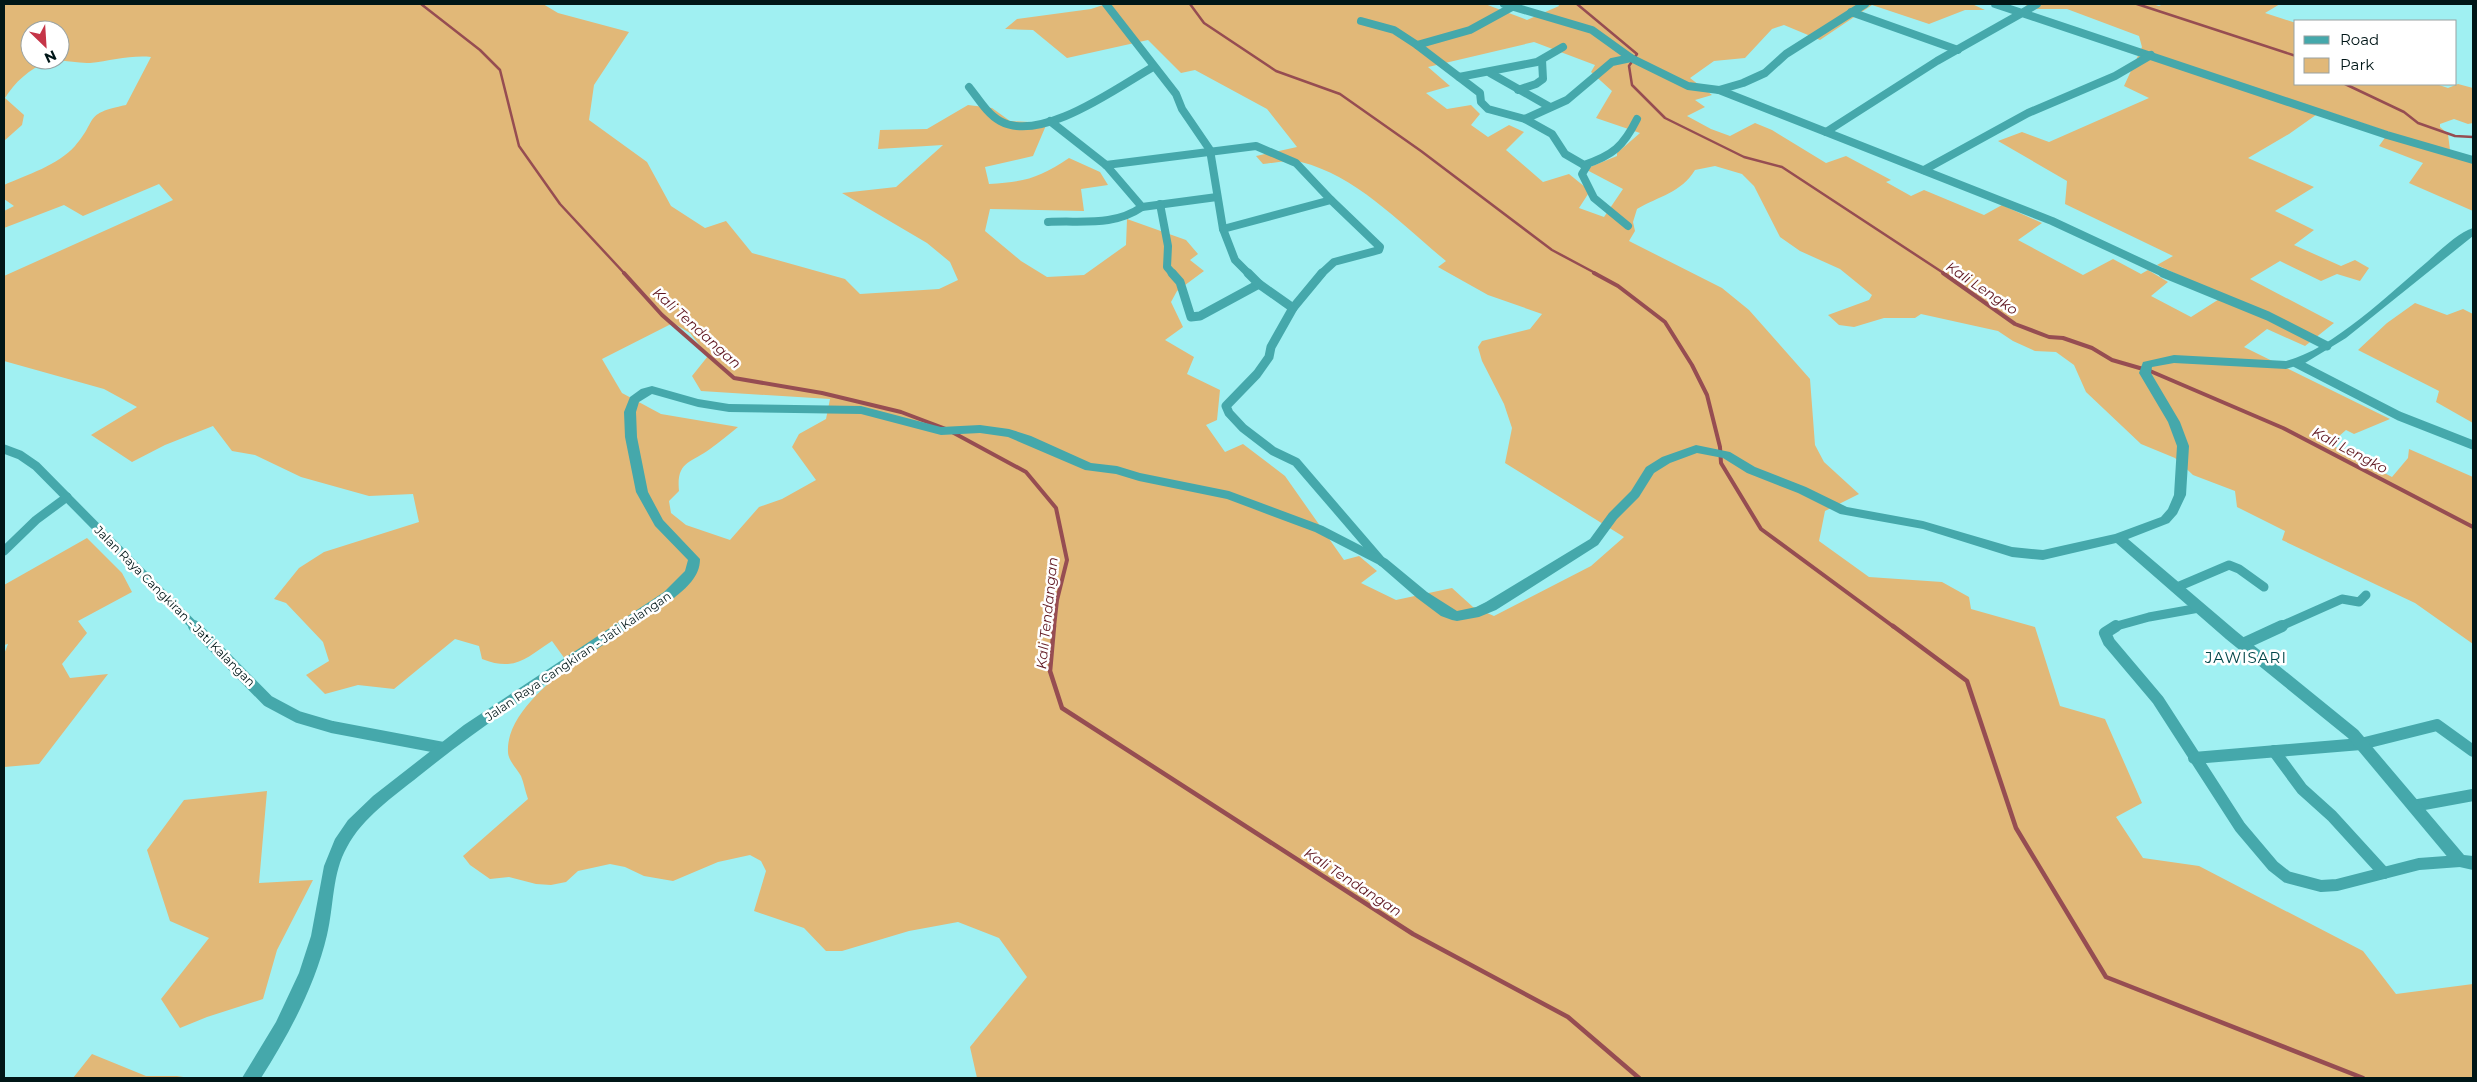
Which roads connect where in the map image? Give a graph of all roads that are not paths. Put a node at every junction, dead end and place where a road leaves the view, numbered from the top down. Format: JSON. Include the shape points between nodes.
{"nodes":[{"id":1,"x":1106,"y":4,"type":"edge"},
{"id":2,"x":1504,"y":4,"type":"edge"},
{"id":3,"x":1865,"y":4,"type":"edge"},
{"id":4,"x":1995,"y":4,"type":"edge"},
{"id":5,"x":2037,"y":4,"type":"edge"},
{"id":6,"x":1512,"y":7,"type":"junction"},
{"id":7,"x":1852,"y":12,"type":"junction"},
{"id":8,"x":2022,"y":13,"type":"junction"},
{"id":9,"x":1361,"y":21,"type":"dead end"},
{"id":10,"x":1417,"y":45,"type":"junction"},
{"id":11,"x":1563,"y":47,"type":"dead end"},
{"id":12,"x":1958,"y":50,"type":"junction"},
{"id":13,"x":2151,"y":55,"type":"junction"},
{"id":14,"x":1633,"y":59,"type":"junction"},
{"id":15,"x":1542,"y":60,"type":"junction"},
{"id":16,"x":1154,"y":67,"type":"junction"},
{"id":17,"x":1490,"y":72,"type":"junction"},
{"id":18,"x":1459,"y":76,"type":"junction"},
{"id":19,"x":969,"y":87,"type":"dead end"},
{"id":20,"x":1518,"y":90,"type":"junction"},
{"id":21,"x":1719,"y":90,"type":"junction"},
{"id":22,"x":1550,"y":107,"type":"junction"},
{"id":23,"x":1525,"y":119,"type":"junction"},
{"id":24,"x":1637,"y":119,"type":"dead end"},
{"id":25,"x":1050,"y":120,"type":"junction"},
{"id":26,"x":1826,"y":132,"type":"junction"},
{"id":27,"x":1210,"y":150,"type":"junction"},
{"id":28,"x":2473,"y":160,"type":"edge"},
{"id":29,"x":1106,"y":165,"type":"junction"},
{"id":30,"x":1584,"y":165,"type":"junction"},
{"id":31,"x":1924,"y":170,"type":"junction"},
{"id":32,"x":1217,"y":197,"type":"junction"},
{"id":33,"x":1331,"y":200,"type":"junction"},
{"id":34,"x":1160,"y":204,"type":"junction"},
{"id":35,"x":1142,"y":207,"type":"junction"},
{"id":36,"x":1048,"y":222,"type":"dead end"},
{"id":37,"x":1628,"y":226,"type":"dead end"},
{"id":38,"x":1223,"y":229,"type":"junction"},
{"id":39,"x":2473,"y":231,"type":"edge"},
{"id":40,"x":1259,"y":284,"type":"junction"},
{"id":41,"x":1293,"y":308,"type":"junction"},
{"id":42,"x":2326,"y":346,"type":"junction"},
{"id":43,"x":2296,"y":363,"type":"junction"},
{"id":44,"x":2473,"y":445,"type":"edge"},
{"id":45,"x":4,"y":449,"type":"edge"},
{"id":46,"x":67,"y":497,"type":"junction"},
{"id":47,"x":2118,"y":538,"type":"junction"},
{"id":48,"x":4,"y":551,"type":"edge"},
{"id":49,"x":1383,"y":562,"type":"junction"},
{"id":50,"x":2264,"y":587,"type":"dead end"},
{"id":51,"x":2175,"y":588,"type":"junction"},
{"id":52,"x":2366,"y":595,"type":"dead end"},
{"id":53,"x":2200,"y":608,"type":"junction"},
{"id":54,"x":2243,"y":644,"type":"junction"},
{"id":55,"x":2361,"y":744,"type":"junction"},
{"id":56,"x":443,"y":748,"type":"junction"},
{"id":57,"x":2274,"y":751,"type":"junction"},
{"id":58,"x":2473,"y":751,"type":"edge"},
{"id":59,"x":2194,"y":758,"type":"junction"},
{"id":60,"x":2473,"y":795,"type":"edge"},
{"id":61,"x":2413,"y":806,"type":"junction"},
{"id":62,"x":2467,"y":862,"type":"edge"},
{"id":63,"x":2384,"y":873,"type":"junction"},
{"id":64,"x":251,"y":1078,"type":"edge"}],
"edges":[{"from":1,"to":16,"type":"street"},
{"from":2,"to":6,"type":"street"},
{"from":3,"to":7,"type":"street"},
{"from":4,"to":8,"type":"street"},
{"from":5,"to":8,"type":"street"},
{"from":6,"to":10,"type":"street","via":[[1470,30]]},
{"from":6,"to":14,"type":"street","via":[[1592,30]]},
{"from":7,"to":12,"type":"street"},
{"from":7,"to":21,"type":"street","via":[[1786,54],[1765,73]]},
{"from":8,"to":12,"type":"street"},
{"from":8,"to":13,"type":"street"},
{"from":9,"to":10,"type":"street","via":[[1394,30]]},
{"from":10,"to":18,"type":"street"},
{"from":11,"to":15,"type":"street"},
{"from":12,"to":26,"type":"street"},
{"from":13,"to":28,"type":"street","via":[[2387,135]]},
{"from":13,"to":31,"type":"street","via":[[2114,76],[2028,113]]},
{"from":14,"to":21,"type":"street","via":[[1688,86]]},
{"from":14,"to":22,"type":"street","via":[[1612,62],[1575,94]]},
{"from":15,"to":17,"type":"street"},
{"from":15,"to":20,"type":"street","via":[[1543,79]]},
{"from":16,"to":25,"type":"street","via":[[1096,101]]},
{"from":16,"to":27,"type":"street","via":[[1176,94],[1182,109]]},
{"from":17,"to":18,"type":"street"},
{"from":17,"to":20,"type":"street"},
{"from":18,"to":23,"type":"street","via":[[1480,93],[1481,102],[1488,109]]},
{"from":19,"to":25,"type":"street","via":[[1000,121],[1022,125]]},
{"from":20,"to":22,"type":"street"},
{"from":21,"to":26,"type":"street"},
{"from":22,"to":23,"type":"street"},
{"from":23,"to":30,"type":"street","via":[[1552,134],[1565,154]]},
{"from":24,"to":30,"type":"street","via":[[1623,145]]},
{"from":25,"to":29,"type":"street"},
{"from":26,"to":31,"type":"street"},
{"from":27,"to":29,"type":"street"},
{"from":27,"to":32,"type":"street"},
{"from":27,"to":33,"type":"street","via":[[1262,147],[1298,165]]},
{"from":29,"to":35,"type":"street"},
{"from":30,"to":37,"type":"street","via":[[1587,166],[1582,174],[1584,183],[1591,195]]},
{"from":31,"to":42,"type":"street","via":[[2052,221],[2178,280],[2268,316]]},
{"from":32,"to":34,"type":"street"},
{"from":32,"to":38,"type":"street"},
{"from":33,"to":38,"type":"street"},
{"from":33,"to":41,"type":"street","via":[[1380,248],[1334,262]]},
{"from":34,"to":35,"type":"street"},
{"from":34,"to":40,"type":"street","via":[[1168,246],[1167,267],[1180,282],[1191,317],[1200,316]]},
{"from":35,"to":36,"type":"street","via":[[1114,221]]},
{"from":38,"to":40,"type":"street","via":[[1236,260]]},
{"from":39,"to":42,"type":"street","name":"Jalan Raya Cangkiran - Jati Kalangan","via":[[2388,301]]},
{"from":40,"to":41,"type":"street"},
{"from":41,"to":49,"type":"street","via":[[1271,347],[1269,357],[1226,406],[1243,428],[1296,462]]},
{"from":42,"to":43,"type":"street","name":"Jalan Raya Cangkiran - Jati Kalangan"},
{"from":43,"to":44,"type":"street","via":[[2400,416]]},
{"from":43,"to":47,"type":"street","name":"Jalan Raya Cangkiran - Jati Kalangan","via":[[2174,359],[2146,369],[2183,446],[2180,495],[2165,520]]},
{"from":45,"to":46,"type":"street","name":"Jalan Raya Cangkiran - Jati Kalangan","via":[[30,461]]},
{"from":46,"to":48,"type":"street","via":[[36,520]]},
{"from":46,"to":56,"type":"street","name":"Jalan Raya Cangkiran - Jati Kalangan","via":[[268,701],[297,718]]},
{"from":47,"to":49,"type":"street","name":"Jalan Raya Cangkiran - Jati Kalangan","via":[[2043,555],[2012,552],[1924,525],[1844,511],[1751,470],[1726,455],[1696,449],[1650,470],[1635,494],[1594,542],[1479,612],[1457,616],[1446,612]]},
{"from":47,"to":51,"type":"street"},
{"from":49,"to":56,"type":"street","name":"Jalan Raya Cangkiran - Jati Kalangan","via":[[1319,529],[1229,495],[1117,470],[1089,467],[1009,433],[980,429],[947,430],[861,410],[729,408],[652,390],[638,396],[630,412],[631,437],[642,492],[659,523],[694,559],[692,574],[669,595]]},
{"from":50,"to":51,"type":"street","via":[[2229,565]]},
{"from":51,"to":53,"type":"street"},
{"from":52,"to":54,"type":"street","via":[[2359,602],[2342,599]]},
{"from":53,"to":54,"type":"street"},
{"from":53,"to":59,"type":"street","via":[[2123,623],[2110,627],[2105,633],[2158,700]]},
{"from":54,"to":55,"type":"street","via":[[2331,715]]},
{"from":55,"to":57,"type":"street"},
{"from":55,"to":58,"type":"street","via":[[2437,725]]},
{"from":55,"to":61,"type":"street"},
{"from":56,"to":64,"type":"street","via":[[371,806],[352,825],[339,846],[331,866],[319,938],[306,973],[290,1010]]},
{"from":57,"to":59,"type":"street"},
{"from":57,"to":63,"type":"street","via":[[2302,789],[2332,816]]},
{"from":59,"to":63,"type":"street","via":[[2257,848],[2288,876],[2321,886]]},
{"from":60,"to":61,"type":"street"},
{"from":61,"to":62,"type":"street"},
{"from":62,"to":63,"type":"street","via":[[2437,861]]}]}
